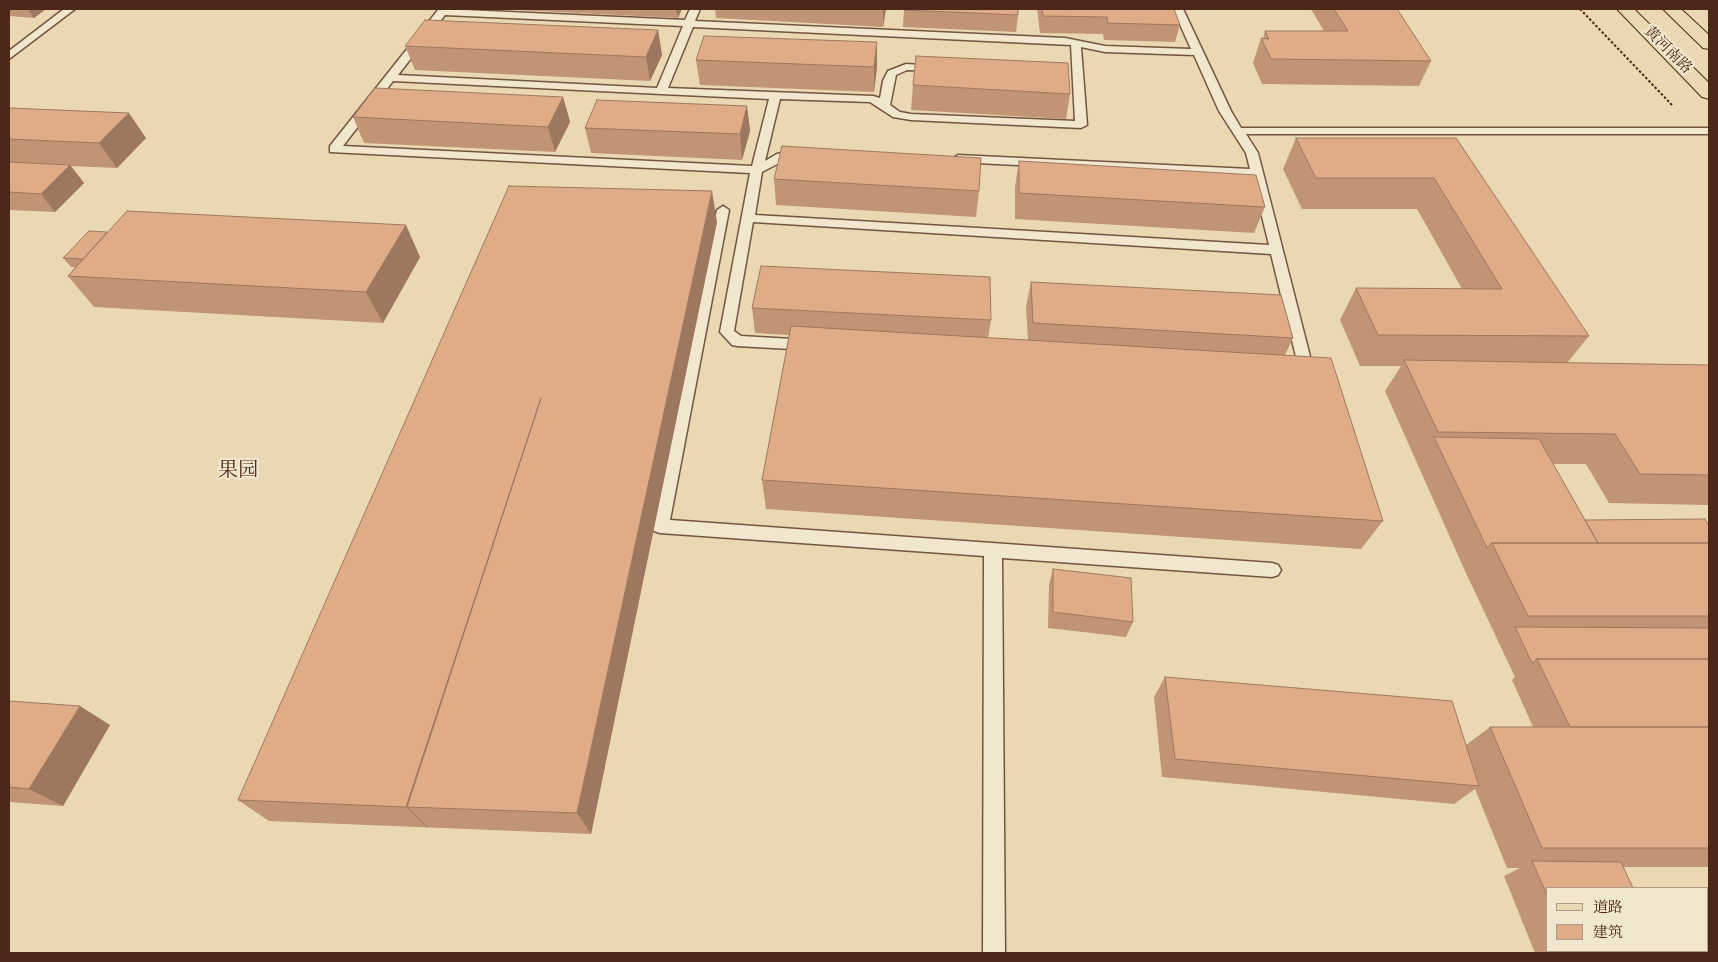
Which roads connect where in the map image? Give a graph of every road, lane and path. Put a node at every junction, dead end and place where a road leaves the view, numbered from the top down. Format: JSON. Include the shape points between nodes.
{"nodes":[{"id":1,"x":70,"y":9,"type":"edge"},
{"id":2,"x":695,"y":9,"type":"edge"},
{"id":3,"x":1178,"y":9,"type":"edge"},
{"id":4,"x":1580,"y":9,"type":"edge"},
{"id":5,"x":1625,"y":9,"type":"edge"},
{"id":6,"x":1671,"y":9,"type":"edge"},
{"id":7,"x":689,"y":24,"type":"junction"},
{"id":8,"x":1707,"y":39,"type":"edge"},
{"id":9,"x":1076,"y":42,"type":"junction"},
{"id":10,"x":1197,"y":52,"type":"junction"},
{"id":11,"x":9,"y":56,"type":"edge"},
{"id":12,"x":944,"y":69,"type":"edge"},
{"id":13,"x":390,"y":78,"type":"junction"},
{"id":14,"x":661,"y":91,"type":"junction"},
{"id":15,"x":1709,"y":92,"type":"edge"},
{"id":16,"x":776,"y":96,"type":"junction"},
{"id":17,"x":884,"y":106,"type":"junction"},
{"id":18,"x":1238,"y":131,"type":"junction"},
{"id":19,"x":1703,"y":131,"type":"edge"},
{"id":20,"x":815,"y":152,"type":"edge"},
{"id":21,"x":943,"y":158,"type":"edge"},
{"id":22,"x":757,"y":170,"type":"junction"},
{"id":23,"x":1257,"y":173,"type":"junction"},
{"id":24,"x":723,"y":210,"type":"dead end"},
{"id":25,"x":747,"y":218,"type":"junction"},
{"id":26,"x":1276,"y":250,"type":"junction"},
{"id":27,"x":825,"y":346,"type":"edge"},
{"id":28,"x":1286,"y":375,"type":"edge"},
{"id":29,"x":994,"y":550,"type":"junction"},
{"id":30,"x":1272,"y":570,"type":"dead end"},
{"id":31,"x":994,"y":953,"type":"edge"}],
"edges":[{"from":1,"to":11,"type":"lane"},
{"from":2,"to":7,"type":"lane"},
{"from":3,"to":10,"type":"lane"},
{"from":4,"to":19,"type":"path"},
{"from":5,"to":15,"type":"main road","name":"黄河南路"},
{"from":6,"to":8,"type":"main road","name":"黄河南路"},
{"from":7,"to":9,"type":"lane"},
{"from":7,"to":13,"type":"lane","via":[[442,12]]},
{"from":7,"to":14,"type":"lane"},
{"from":9,"to":10,"type":"lane","via":[[1104,49]]},
{"from":9,"to":17,"type":"lane","via":[[1073,76],[1081,125],[911,117],[897,115]]},
{"from":10,"to":18,"type":"lane"},
{"from":12,"to":17,"type":"lane","via":[[906,67],[892,73]]},
{"from":13,"to":14,"type":"lane"},
{"from":13,"to":22,"type":"lane","via":[[334,149]]},
{"from":14,"to":16,"type":"lane"},
{"from":16,"to":17,"type":"lane","via":[[873,99]]},
{"from":16,"to":22,"type":"lane"},
{"from":18,"to":19,"type":"lane"},
{"from":18,"to":23,"type":"lane","via":[[1252,153]]},
{"from":20,"to":22,"type":"lane","via":[[781,157]]},
{"from":21,"to":23,"type":"lane"},
{"from":22,"to":25,"type":"lane"},
{"from":23,"to":26,"type":"lane"},
{"from":24,"to":29,"type":"lane","via":[[660,526]]},
{"from":25,"to":26,"type":"lane"},
{"from":25,"to":27,"type":"lane","via":[[727,332],[737,341]]},
{"from":26,"to":28,"type":"lane","via":[[1308,372]]},
{"from":29,"to":30,"type":"lane"},
{"from":29,"to":31,"type":"lane"}]}
